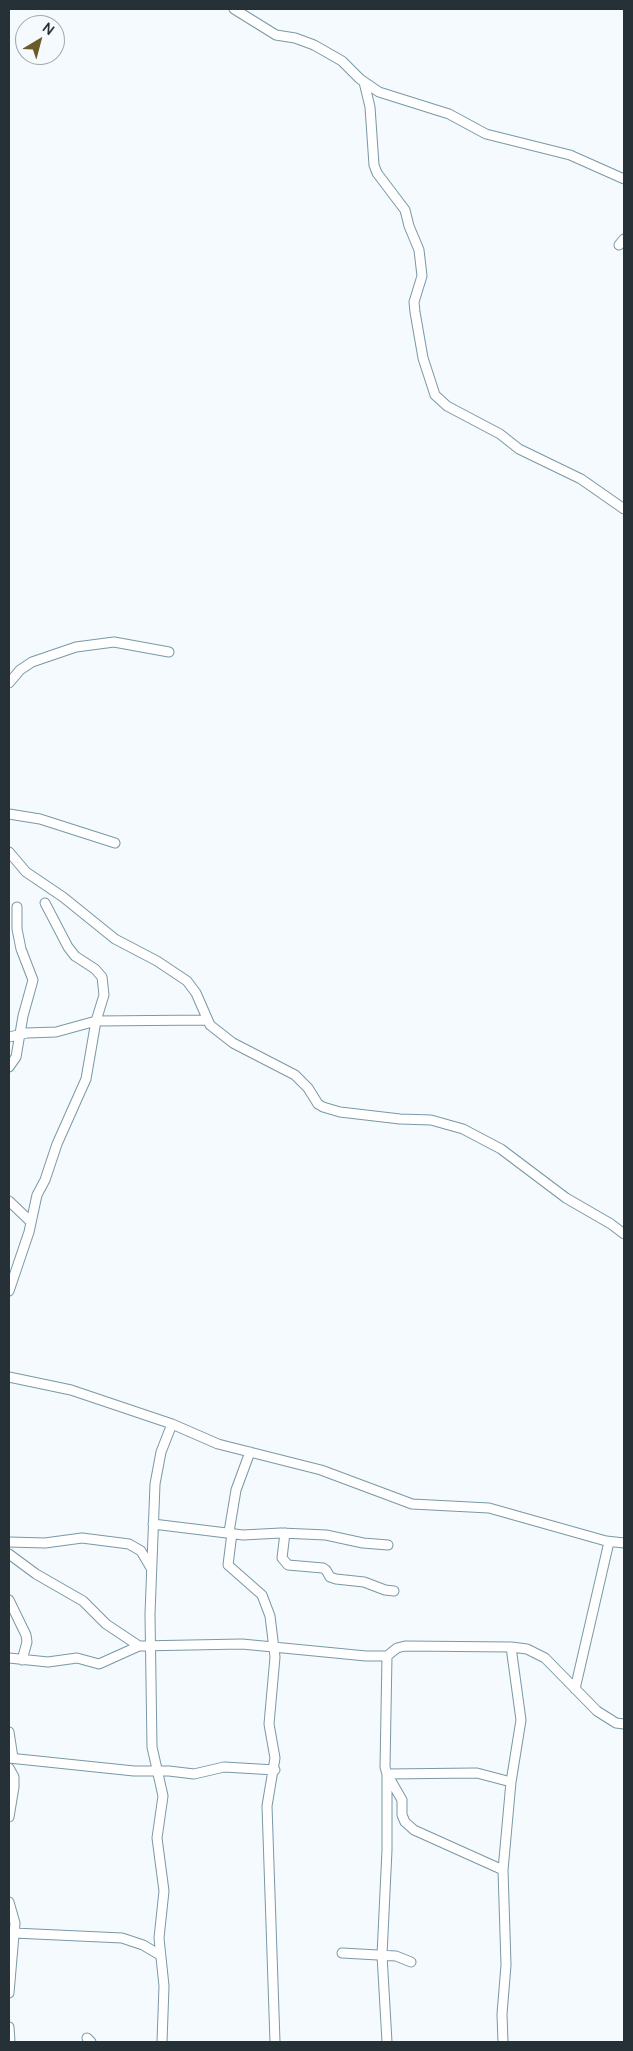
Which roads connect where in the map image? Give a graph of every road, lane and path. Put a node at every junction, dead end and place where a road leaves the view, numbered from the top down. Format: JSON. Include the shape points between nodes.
{"nodes":[{"id":1,"x":234,"y":9,"type":"edge"},
{"id":2,"x":364,"y":82,"type":"junction"},
{"id":3,"x":624,"y":179,"type":"edge"},
{"id":4,"x":624,"y":509,"type":"edge"},
{"id":5,"x":168,"y":652,"type":"dead end"},
{"id":6,"x":9,"y":683,"type":"edge"},
{"id":7,"x":9,"y":814,"type":"edge"},
{"id":8,"x":115,"y":843,"type":"dead end"},
{"id":9,"x":9,"y":852,"type":"edge"},
{"id":10,"x":45,"y":903,"type":"dead end"},
{"id":11,"x":17,"y":907,"type":"dead end"},
{"id":12,"x":206,"y":1020,"type":"junction"},
{"id":13,"x":96,"y":1021,"type":"junction"},
{"id":14,"x":21,"y":1034,"type":"junction"},
{"id":15,"x":9,"y":1037,"type":"edge"},
{"id":16,"x":9,"y":1067,"type":"edge"},
{"id":17,"x":9,"y":1201,"type":"edge"},
{"id":18,"x":31,"y":1222,"type":"junction"},
{"id":19,"x":624,"y":1234,"type":"edge"},
{"id":20,"x":9,"y":1291,"type":"edge"},
{"id":21,"x":9,"y":1377,"type":"edge"},
{"id":22,"x":172,"y":1424,"type":"junction"},
{"id":23,"x":250,"y":1452,"type":"junction"},
{"id":24,"x":153,"y":1524,"type":"junction"},
{"id":25,"x":231,"y":1532,"type":"junction"},
{"id":26,"x":285,"y":1533,"type":"junction"},
{"id":27,"x":9,"y":1542,"type":"edge"},
{"id":28,"x":610,"y":1542,"type":"junction"},
{"id":29,"x":624,"y":1544,"type":"edge"},
{"id":30,"x":388,"y":1545,"type":"dead end"},
{"id":31,"x":9,"y":1554,"type":"edge"},
{"id":32,"x":152,"y":1571,"type":"junction"},
{"id":33,"x":394,"y":1591,"type":"dead end"},
{"id":34,"x":9,"y":1600,"type":"edge"},
{"id":35,"x":139,"y":1646,"type":"junction"},
{"id":36,"x":150,"y":1646,"type":"junction"},
{"id":37,"x":273,"y":1647,"type":"junction"},
{"id":38,"x":511,"y":1647,"type":"junction"},
{"id":39,"x":387,"y":1656,"type":"junction"},
{"id":40,"x":9,"y":1658,"type":"edge"},
{"id":41,"x":22,"y":1660,"type":"junction"},
{"id":42,"x":575,"y":1689,"type":"junction"},
{"id":43,"x":624,"y":1724,"type":"edge"},
{"id":44,"x":9,"y":1732,"type":"edge"},
{"id":45,"x":11,"y":1758,"type":"edge"},
{"id":46,"x":9,"y":1768,"type":"edge"},
{"id":47,"x":275,"y":1770,"type":"junction"},
{"id":48,"x":156,"y":1772,"type":"junction"},
{"id":49,"x":387,"y":1774,"type":"junction"},
{"id":50,"x":511,"y":1782,"type":"junction"},
{"id":51,"x":9,"y":1817,"type":"edge"},
{"id":52,"x":503,"y":1870,"type":"junction"},
{"id":53,"x":9,"y":1902,"type":"edge"},
{"id":54,"x":14,"y":1933,"type":"junction"},
{"id":55,"x":342,"y":1953,"type":"dead end"},
{"id":56,"x":160,"y":1955,"type":"junction"},
{"id":57,"x":382,"y":1955,"type":"junction"},
{"id":58,"x":411,"y":1962,"type":"dead end"},
{"id":59,"x":9,"y":1993,"type":"edge"},
{"id":60,"x":9,"y":2027,"type":"edge"},
{"id":61,"x":10,"y":2042,"type":"edge"},
{"id":62,"x":162,"y":2042,"type":"edge"},
{"id":63,"x":275,"y":2042,"type":"edge"},
{"id":64,"x":387,"y":2042,"type":"edge"},
{"id":65,"x":503,"y":2042,"type":"edge"}],
"edges":[{"from":1,"to":2,"type":"street","via":[[276,36],[314,45],[342,61]]},
{"from":2,"to":3,"type":"street","via":[[391,96],[449,114],[486,134],[570,155]]},
{"from":2,"to":4,"type":"street","via":[[370,107],[374,165],[405,210],[422,264],[414,302],[423,358],[434,395],[519,449],[572,473]]},
{"from":5,"to":6,"type":"street","via":[[114,642],[76,647],[32,662]]},
{"from":7,"to":8,"type":"street","via":[[40,819]]},
{"from":9,"to":12,"type":"street","via":[[26,872],[115,939],[186,981],[196,993]]},
{"from":10,"to":13,"type":"street","via":[[68,947],[102,977],[104,995]]},
{"from":11,"to":14,"type":"street","via":[[21,949],[33,980]]},
{"from":12,"to":13,"type":"street"},
{"from":12,"to":19,"type":"street","via":[[233,1043],[296,1075],[323,1108],[431,1120],[463,1129],[501,1149],[566,1198]]},
{"from":13,"to":14,"type":"street","via":[[56,1032]]},
{"from":13,"to":18,"type":"street","via":[[86,1079],[37,1195]]},
{"from":14,"to":15,"type":"street"},
{"from":14,"to":16,"type":"street","via":[[16,1057]]},
{"from":17,"to":18,"type":"street"},
{"from":18,"to":20,"type":"street"},
{"from":21,"to":22,"type":"street","via":[[71,1390]]},
{"from":22,"to":23,"type":"street","via":[[218,1444]]},
{"from":22,"to":24,"type":"street","via":[[158,1467]]},
{"from":23,"to":25,"type":"street","via":[[236,1490]]},
{"from":23,"to":28,"type":"street","via":[[335,1475],[412,1504],[489,1508]]},
{"from":24,"to":25,"type":"street"},
{"from":24,"to":32,"type":"street"},
{"from":25,"to":26,"type":"street","via":[[243,1535]]},
{"from":25,"to":37,"type":"street","via":[[228,1566],[262,1595],[270,1616]]},
{"from":26,"to":30,"type":"street"},
{"from":26,"to":33,"type":"street","via":[[282,1558],[288,1565],[323,1568],[336,1579],[370,1583]]},
{"from":27,"to":32,"type":"street","via":[[45,1543],[82,1538],[128,1544],[141,1551]]},
{"from":28,"to":29,"type":"street"},
{"from":28,"to":42,"type":"street"},
{"from":31,"to":35,"type":"street","via":[[82,1601],[106,1624]]},
{"from":32,"to":36,"type":"street"},
{"from":34,"to":41,"type":"street","via":[[26,1635]]},
{"from":35,"to":36,"type":"street"},
{"from":35,"to":41,"type":"street","via":[[98,1664],[77,1658],[48,1662]]},
{"from":36,"to":37,"type":"street","via":[[242,1644]]},
{"from":36,"to":48,"type":"street","via":[[152,1747]]},
{"from":37,"to":39,"type":"street"},
{"from":37,"to":47,"type":"street","via":[[275,1668],[269,1724]]},
{"from":38,"to":39,"type":"street","via":[[405,1646]]},
{"from":38,"to":42,"type":"street","via":[[526,1649],[545,1658]]},
{"from":38,"to":50,"type":"street","via":[[521,1720]]},
{"from":39,"to":49,"type":"street"},
{"from":40,"to":41,"type":"street"},
{"from":42,"to":43,"type":"street","via":[[603,1714]]},
{"from":44,"to":45,"type":"street"},
{"from":45,"to":48,"type":"street"},
{"from":46,"to":51,"type":"street","via":[[14,1777],[14,1787]]},
{"from":47,"to":48,"type":"street","via":[[224,1767],[200,1774]]},
{"from":47,"to":63,"type":"street","via":[[267,1806]]},
{"from":48,"to":56,"type":"street","via":[[162,1796],[157,1838],[164,1890]]},
{"from":49,"to":50,"type":"street","via":[[477,1773]]},
{"from":49,"to":52,"type":"street","via":[[402,1800],[402,1815],[414,1830]]},
{"from":49,"to":57,"type":"street"},
{"from":50,"to":52,"type":"street"},
{"from":52,"to":65,"type":"street","via":[[506,1966]]},
{"from":53,"to":54,"type":"street","via":[[14,1917]]},
{"from":54,"to":56,"type":"street","via":[[122,1938],[144,1945]]},
{"from":54,"to":59,"type":"street"},
{"from":55,"to":57,"type":"street"},
{"from":56,"to":62,"type":"street","via":[[164,1986]]},
{"from":57,"to":58,"type":"street"},
{"from":57,"to":64,"type":"street"},
{"from":60,"to":61,"type":"street"}]}
